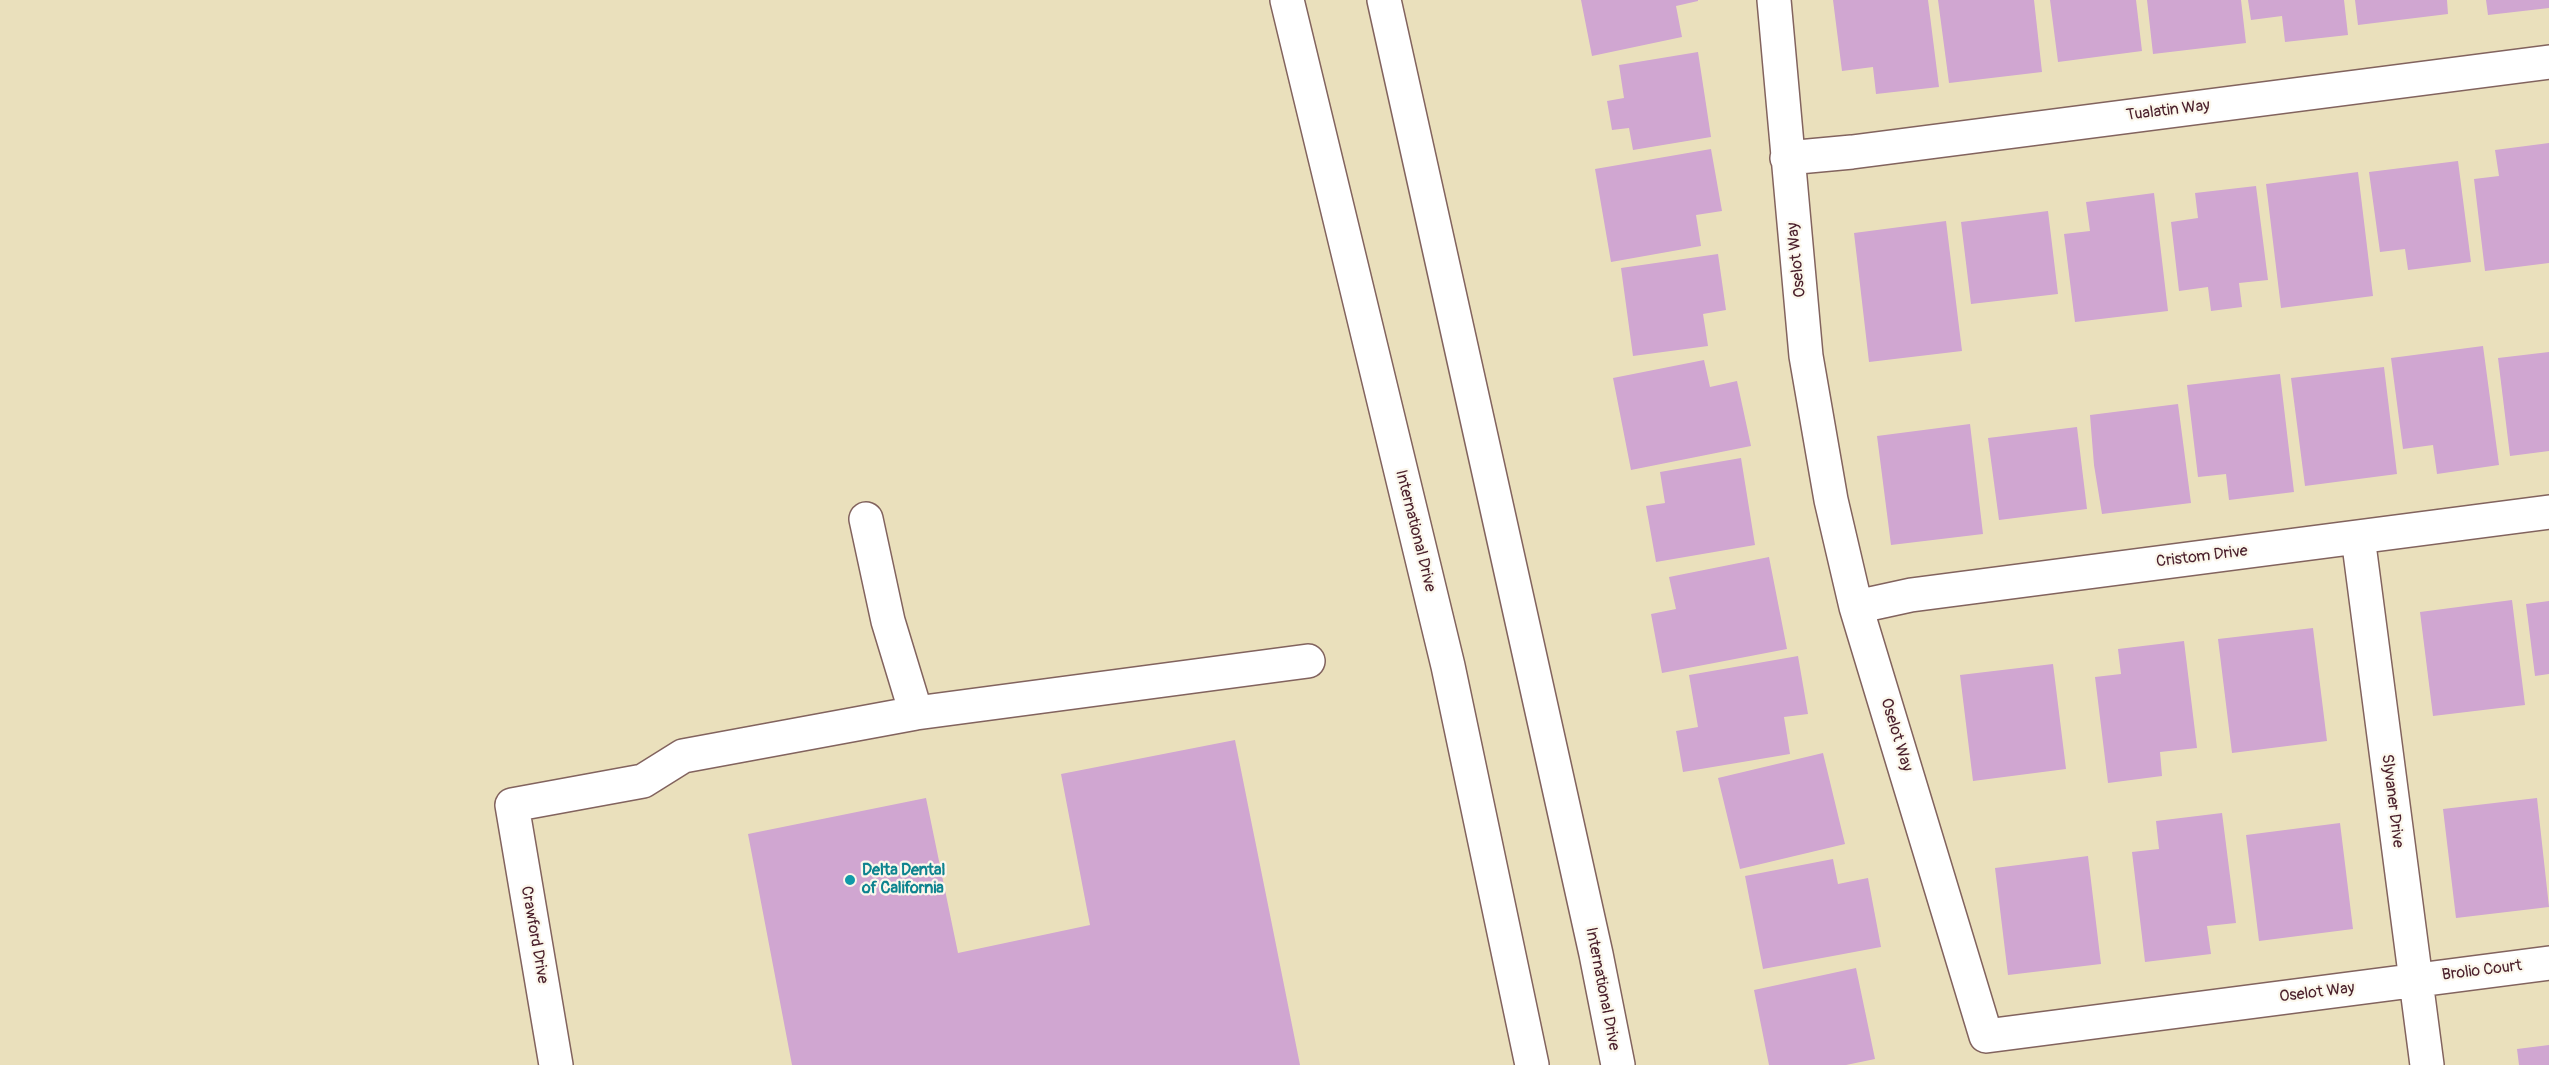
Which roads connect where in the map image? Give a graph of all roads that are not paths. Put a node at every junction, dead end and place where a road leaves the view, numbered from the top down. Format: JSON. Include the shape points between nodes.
{"nodes":[{"id":1,"x":1287,"y":0,"type":"edge"},
{"id":2,"x":1384,"y":0,"type":"edge"},
{"id":3,"x":1774,"y":0,"type":"edge"},
{"id":4,"x":2549,"y":62,"type":"edge"},
{"id":5,"x":1787,"y":158,"type":"junction"},
{"id":6,"x":2549,"y":512,"type":"edge"},
{"id":7,"x":866,"y":519,"type":"dead end"},
{"id":8,"x":2358,"y":537,"type":"junction"},
{"id":9,"x":1856,"y":607,"type":"junction"},
{"id":10,"x":1308,"y":660,"type":"dead end"},
{"id":11,"x":916,"y":713,"type":"junction"},
{"id":12,"x":2549,"y":963,"type":"edge"},
{"id":13,"x":2416,"y":980,"type":"junction"},
{"id":14,"x":556,"y":1065,"type":"edge"},
{"id":15,"x":1532,"y":1065,"type":"edge"},
{"id":16,"x":1618,"y":1065,"type":"edge"},
{"id":17,"x":2427,"y":1065,"type":"edge"}],
"edges":[{"from":1,"to":15,"type":"street","name":"International Drive","via":[[1448,666]]},
{"from":2,"to":16,"type":"street","name":"International Drive"},
{"from":3,"to":5,"type":"street","name":"Oselot Way"},
{"from":4,"to":5,"type":"street","name":"Tualatin Way"},
{"from":5,"to":9,"type":"street","name":"Oselot Way","via":[[1806,356],[1831,500]]},
{"from":6,"to":8,"type":"street","name":"Cristom Drive"},
{"from":7,"to":11,"type":"street","via":[[888,621]]},
{"from":8,"to":9,"type":"street","name":"Cristom Drive","via":[[1922,593]]},
{"from":8,"to":13,"type":"street","name":"Slyvaner Drive"},
{"from":9,"to":13,"type":"street","name":"Oselot Way","via":[[1986,1036]]},
{"from":10,"to":11,"type":"street"},
{"from":11,"to":14,"type":"street","name":"Crawford Drive","via":[[683,756],[643,781],[512,805]]},
{"from":12,"to":13,"type":"street","name":"Brolio Court"},
{"from":13,"to":17,"type":"street","name":"Slyvaner Drive"}]}
